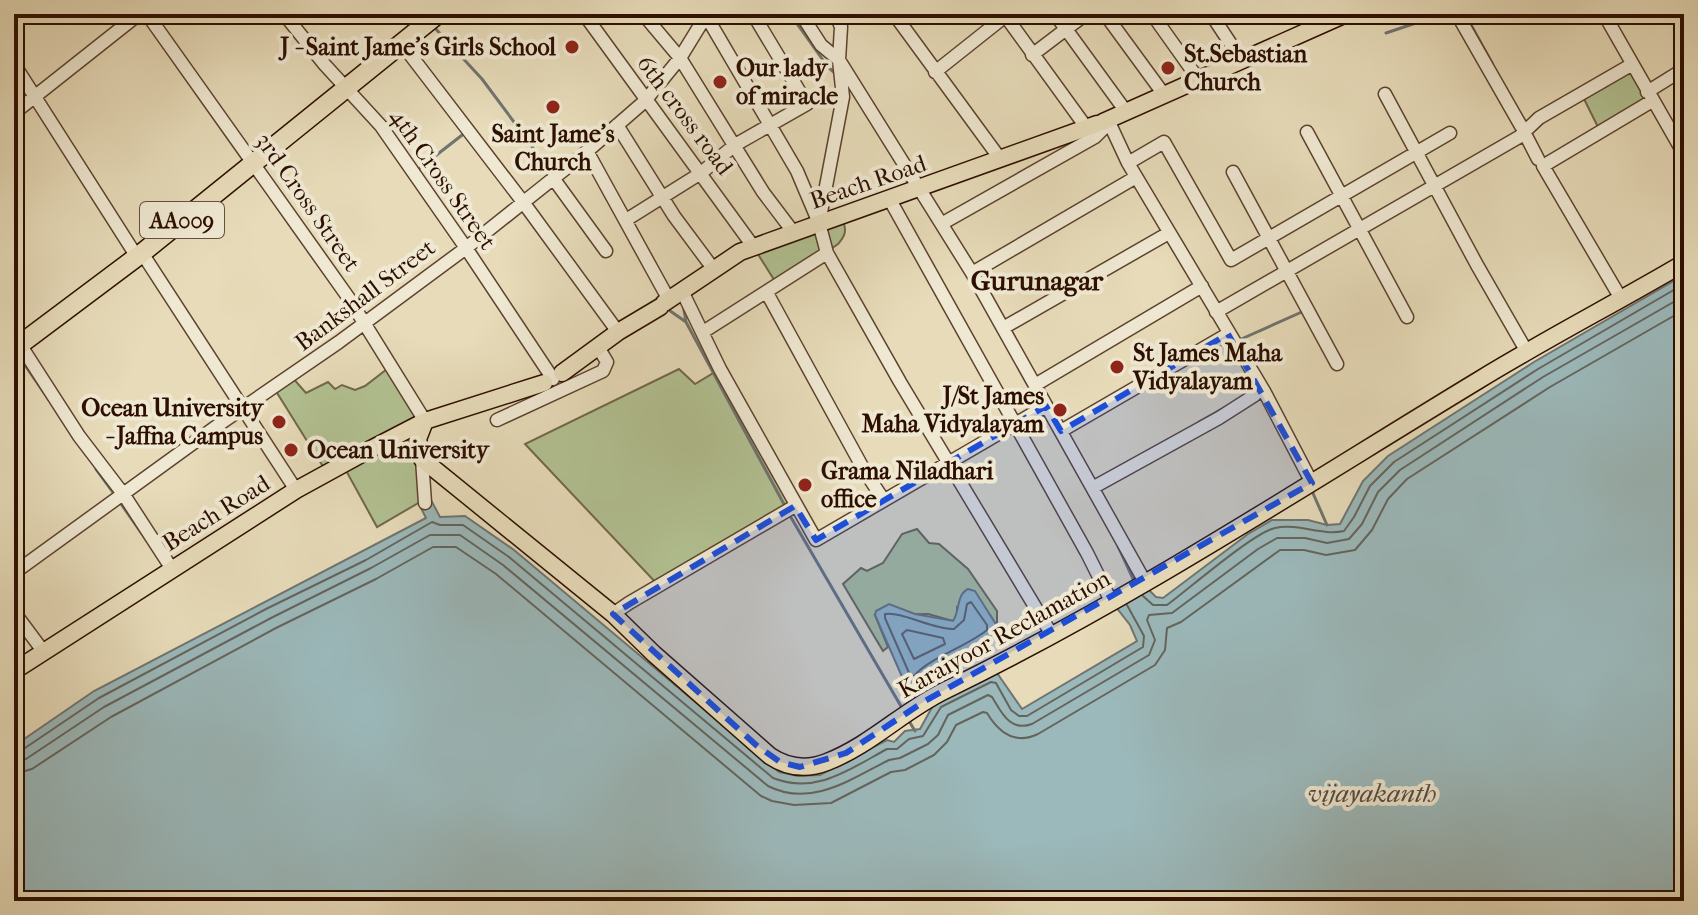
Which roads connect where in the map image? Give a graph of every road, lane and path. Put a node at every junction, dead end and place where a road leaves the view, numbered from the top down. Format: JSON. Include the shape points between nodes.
{"nodes":[{"id":1,"x":139,"y":14,"type":"edge"},
{"id":2,"x":147,"y":14,"type":"edge"},
{"id":3,"x":284,"y":14,"type":"edge"},
{"id":4,"x":438,"y":14,"type":"edge"},
{"id":5,"x":584,"y":14,"type":"edge"},
{"id":6,"x":643,"y":14,"type":"edge"},
{"id":7,"x":753,"y":14,"type":"edge"},
{"id":8,"x":801,"y":14,"type":"edge"},
{"id":9,"x":836,"y":14,"type":"edge"},
{"id":10,"x":894,"y":14,"type":"edge"},
{"id":11,"x":1055,"y":14,"type":"edge"},
{"id":12,"x":1086,"y":14,"type":"edge"},
{"id":13,"x":1105,"y":14,"type":"edge"},
{"id":14,"x":1152,"y":14,"type":"edge"},
{"id":15,"x":1211,"y":14,"type":"edge"},
{"id":16,"x":1346,"y":14,"type":"edge"},
{"id":17,"x":1457,"y":14,"type":"edge"},
{"id":18,"x":1604,"y":14,"type":"edge"},
{"id":19,"x":706,"y":15,"type":"edge"},
{"id":20,"x":1006,"y":15,"type":"edge"},
{"id":21,"x":1066,"y":30,"type":"junction"},
{"id":22,"x":402,"y":44,"type":"junction"},
{"id":23,"x":1032,"y":55,"type":"junction"},
{"id":24,"x":680,"y":58,"type":"junction"},
{"id":25,"x":839,"y":60,"type":"junction"},
{"id":26,"x":1242,"y":61,"type":"junction"},
{"id":27,"x":14,"y":64,"type":"edge"},
{"id":28,"x":1631,"y":65,"type":"junction"},
{"id":29,"x":1684,"y":69,"type":"edge"},
{"id":30,"x":935,"y":72,"type":"junction"},
{"id":31,"x":1199,"y":80,"type":"junction"},
{"id":32,"x":347,"y":87,"type":"junction"},
{"id":33,"x":1385,"y":94,"type":"dead end"},
{"id":34,"x":1165,"y":96,"type":"junction"},
{"id":35,"x":1650,"y":96,"type":"junction"},
{"id":36,"x":36,"y":97,"type":"junction"},
{"id":37,"x":645,"y":101,"type":"junction"},
{"id":38,"x":14,"y":113,"type":"edge"},
{"id":39,"x":1127,"y":113,"type":"junction"},
{"id":40,"x":1098,"y":124,"type":"junction"},
{"id":41,"x":617,"y":125,"type":"junction"},
{"id":42,"x":770,"y":125,"type":"junction"},
{"id":43,"x":1523,"y":129,"type":"junction"},
{"id":44,"x":1307,"y":132,"type":"dead end"},
{"id":45,"x":1450,"y":133,"type":"dead end"},
{"id":46,"x":735,"y":145,"type":"junction"},
{"id":47,"x":587,"y":151,"type":"junction"},
{"id":48,"x":1416,"y":154,"type":"junction"},
{"id":49,"x":1684,"y":154,"type":"edge"},
{"id":50,"x":1538,"y":159,"type":"dead end"},
{"id":51,"x":1001,"y":160,"type":"junction"},
{"id":52,"x":254,"y":162,"type":"junction"},
{"id":53,"x":1128,"y":163,"type":"junction"},
{"id":54,"x":1233,"y":172,"type":"dead end"},
{"id":55,"x":701,"y":173,"type":"junction"},
{"id":56,"x":553,"y":178,"type":"junction"},
{"id":57,"x":1131,"y":180,"type":"dead end"},
{"id":58,"x":1436,"y":186,"type":"junction"},
{"id":59,"x":920,"y":189,"type":"junction"},
{"id":60,"x":1341,"y":195,"type":"junction"},
{"id":61,"x":663,"y":198,"type":"junction"},
{"id":62,"x":890,"y":200,"type":"junction"},
{"id":63,"x":523,"y":202,"type":"junction"},
{"id":64,"x":626,"y":220,"type":"junction"},
{"id":65,"x":819,"y":223,"type":"junction"},
{"id":66,"x":943,"y":223,"type":"junction"},
{"id":67,"x":1360,"y":229,"type":"junction"},
{"id":68,"x":794,"y":233,"type":"junction"},
{"id":69,"x":1167,"y":234,"type":"dead end"},
{"id":70,"x":1269,"y":238,"type":"junction"},
{"id":71,"x":750,"y":242,"type":"dead end"},
{"id":72,"x":466,"y":248,"type":"junction"},
{"id":73,"x":606,"y":251,"type":"dead end"},
{"id":74,"x":827,"y":253,"type":"junction"},
{"id":75,"x":139,"y":255,"type":"junction"},
{"id":76,"x":1684,"y":263,"type":"edge"},
{"id":77,"x":712,"y":266,"type":"junction"},
{"id":78,"x":1288,"y":271,"type":"junction"},
{"id":79,"x":972,"y":273,"type":"junction"},
{"id":80,"x":1202,"y":286,"type":"junction"},
{"id":81,"x":767,"y":293,"type":"junction"},
{"id":82,"x":1620,"y":297,"type":"junction"},
{"id":83,"x":669,"y":300,"type":"junction"},
{"id":84,"x":1216,"y":312,"type":"junction"},
{"id":85,"x":1407,"y":317,"type":"dead end"},
{"id":86,"x":364,"y":322,"type":"junction"},
{"id":87,"x":1003,"y":328,"type":"junction"},
{"id":88,"x":618,"y":332,"type":"junction"},
{"id":89,"x":703,"y":332,"type":"junction"},
{"id":90,"x":1228,"y":334,"type":"junction"},
{"id":91,"x":16,"y":343,"type":"edge"},
{"id":92,"x":598,"y":347,"type":"junction"},
{"id":93,"x":1527,"y":352,"type":"junction"},
{"id":94,"x":1337,"y":364,"type":"dead end"},
{"id":95,"x":554,"y":378,"type":"junction"},
{"id":96,"x":1035,"y":385,"type":"junction"},
{"id":97,"x":1255,"y":395,"type":"dead end"},
{"id":98,"x":1046,"y":406,"type":"junction"},
{"id":99,"x":242,"y":409,"type":"junction"},
{"id":100,"x":497,"y":420,"type":"dead end"},
{"id":101,"x":425,"y":421,"type":"junction"},
{"id":102,"x":1015,"y":426,"type":"junction"},
{"id":103,"x":1061,"y":431,"type":"junction"},
{"id":104,"x":422,"y":459,"type":"junction"},
{"id":105,"x":949,"y":463,"type":"junction"},
{"id":106,"x":1312,"y":483,"type":"junction"},
{"id":107,"x":1094,"y":487,"type":"junction"},
{"id":108,"x":296,"y":490,"type":"junction"},
{"id":109,"x":124,"y":495,"type":"junction"},
{"id":110,"x":883,"y":499,"type":"junction"},
{"id":111,"x":425,"y":503,"type":"dead end"},
{"id":112,"x":795,"y":506,"type":"junction"},
{"id":113,"x":172,"y":569,"type":"junction"},
{"id":114,"x":14,"y":573,"type":"edge"},
{"id":115,"x":1145,"y":582,"type":"junction"},
{"id":116,"x":1111,"y":601,"type":"junction"},
{"id":117,"x":14,"y":612,"type":"edge"},
{"id":118,"x":613,"y":614,"type":"junction"},
{"id":119,"x":1052,"y":635,"type":"junction"},
{"id":120,"x":43,"y":651,"type":"junction"},
{"id":121,"x":14,"y":671,"type":"edge"}],
"edges":[{"from":1,"to":36,"type":"street"},
{"from":2,"to":52,"type":"street","name":"3rd Cross Street"},
{"from":3,"to":32,"type":"street","name":"4th Cross Street"},
{"from":4,"to":22,"type":"highway","number":"AA009"},
{"from":5,"to":37,"type":"street","name":"6th cross road"},
{"from":6,"to":24,"type":"street"},
{"from":7,"to":42,"type":"street","via":[[807,104]]},
{"from":8,"to":25,"type":"street","via":[[821,45]]},
{"from":9,"to":25,"type":"street","via":[[841,27]]},
{"from":10,"to":30,"type":"street"},
{"from":11,"to":21,"type":"street"},
{"from":12,"to":21,"type":"street"},
{"from":13,"to":34,"type":"street"},
{"from":14,"to":31,"type":"street"},
{"from":15,"to":26,"type":"street"},
{"from":16,"to":26,"type":"main road","name":"Beach Road"},
{"from":17,"to":43,"type":"street"},
{"from":18,"to":28,"type":"street"},
{"from":19,"to":24,"type":"street","name":"Bankshall Street"},
{"from":19,"to":42,"type":"street"},
{"from":20,"to":23,"type":"street"},
{"from":20,"to":30,"type":"street"},
{"from":21,"to":23,"type":"street"},
{"from":21,"to":39,"type":"street"},
{"from":22,"to":32,"type":"highway","number":"AA009"},
{"from":22,"to":63,"type":"street"},
{"from":23,"to":40,"type":"street"},
{"from":24,"to":37,"type":"street","name":"Bankshall Street"},
{"from":24,"to":46,"type":"street"},
{"from":25,"to":59,"type":"street"},
{"from":25,"to":65,"type":"street","via":[[843,97]]},
{"from":26,"to":31,"type":"main road","name":"Beach Road"},
{"from":27,"to":36,"type":"street"},
{"from":28,"to":35,"type":"street"},
{"from":28,"to":43,"type":"street"},
{"from":29,"to":35,"type":"street"},
{"from":30,"to":51,"type":"street"},
{"from":31,"to":34,"type":"main road","name":"Beach Road"},
{"from":32,"to":52,"type":"highway","number":"AA009"},
{"from":32,"to":72,"type":"street","name":"4th Cross Street","via":[[381,126]]},
{"from":33,"to":48,"type":"street"},
{"from":34,"to":39,"type":"main road","name":"Beach Road"},
{"from":35,"to":49,"type":"street"},
{"from":35,"to":82,"type":"street","via":[[1543,166]]},
{"from":36,"to":38,"type":"street"},
{"from":36,"to":75,"type":"street"},
{"from":37,"to":41,"type":"street","name":"Bankshall Street"},
{"from":37,"to":55,"type":"street","name":"6th cross road"},
{"from":39,"to":40,"type":"main road","name":"Beach Road"},
{"from":40,"to":51,"type":"main road","name":"Beach Road"},
{"from":40,"to":53,"type":"street"},
{"from":40,"to":66,"type":"street","via":[[1103,129],[1095,137]]},
{"from":41,"to":47,"type":"street","name":"Bankshall Street"},
{"from":41,"to":61,"type":"street"},
{"from":42,"to":46,"type":"street"},
{"from":42,"to":65,"type":"street"},
{"from":43,"to":50,"type":"street"},
{"from":43,"to":58,"type":"street"},
{"from":44,"to":60,"type":"street"},
{"from":45,"to":48,"type":"street"},
{"from":46,"to":55,"type":"street"},
{"from":46,"to":68,"type":"street"},
{"from":47,"to":56,"type":"street","name":"Bankshall Street"},
{"from":47,"to":64,"type":"street"},
{"from":48,"to":58,"type":"street"},
{"from":48,"to":60,"type":"street"},
{"from":51,"to":59,"type":"main road","name":"Beach Road"},
{"from":52,"to":75,"type":"highway","number":"AA009"},
{"from":52,"to":86,"type":"street","name":"3rd Cross Street"},
{"from":53,"to":70,"type":"street","via":[[1164,142],[1231,260]]},
{"from":53,"to":80,"type":"street"},
{"from":54,"to":70,"type":"street"},
{"from":55,"to":61,"type":"street"},
{"from":55,"to":71,"type":"street","name":"6th cross road"},
{"from":56,"to":63,"type":"street","name":"Bankshall Street"},
{"from":56,"to":73,"type":"street"},
{"from":57,"to":79,"type":"street"},
{"from":58,"to":67,"type":"street"},
{"from":58,"to":93,"type":"street"},
{"from":59,"to":62,"type":"main road","name":"Beach Road"},
{"from":59,"to":66,"type":"street"},
{"from":60,"to":67,"type":"street"},
{"from":60,"to":70,"type":"street"},
{"from":61,"to":64,"type":"street"},
{"from":61,"to":77,"type":"street"},
{"from":62,"to":65,"type":"main road","name":"Beach Road"},
{"from":62,"to":102,"type":"street"},
{"from":63,"to":72,"type":"street","name":"Bankshall Street"},
{"from":63,"to":88,"type":"street"},
{"from":64,"to":83,"type":"street"},
{"from":65,"to":68,"type":"main road","name":"Beach Road"},
{"from":65,"to":74,"type":"street"},
{"from":66,"to":79,"type":"street"},
{"from":67,"to":78,"type":"street"},
{"from":67,"to":85,"type":"street"},
{"from":68,"to":77,"type":"main road","name":"Beach Road"},
{"from":69,"to":87,"type":"street"},
{"from":70,"to":78,"type":"street"},
{"from":72,"to":86,"type":"street","name":"Bankshall Street"},
{"from":72,"to":95,"type":"street","name":"4th Cross Street"},
{"from":74,"to":81,"type":"street"},
{"from":74,"to":105,"type":"street"},
{"from":75,"to":91,"type":"highway","number":"AA009"},
{"from":75,"to":99,"type":"street"},
{"from":76,"to":82,"type":"main road","name":"Karaiyoor Reclamation"},
{"from":77,"to":83,"type":"main road","name":"Beach Road"},
{"from":78,"to":84,"type":"street"},
{"from":78,"to":94,"type":"street"},
{"from":79,"to":87,"type":"street"},
{"from":80,"to":84,"type":"street"},
{"from":80,"to":96,"type":"street"},
{"from":81,"to":89,"type":"street"},
{"from":81,"to":110,"type":"street"},
{"from":82,"to":93,"type":"main road","name":"Karaiyoor Reclamation"},
{"from":83,"to":88,"type":"main road","name":"Beach Road"},
{"from":83,"to":89,"type":"street"},
{"from":84,"to":90,"type":"street"},
{"from":86,"to":99,"type":"street","name":"Bankshall Street"},
{"from":86,"to":101,"type":"street","name":"3rd Cross Street"},
{"from":87,"to":96,"type":"street"},
{"from":88,"to":92,"type":"main road","name":"Beach Road"},
{"from":89,"to":112,"type":"street"},
{"from":90,"to":103,"type":"street"},
{"from":90,"to":106,"type":"street"},
{"from":91,"to":109,"type":"street"},
{"from":92,"to":95,"type":"main road","name":"Beach Road"},
{"from":92,"to":100,"type":"street","via":[[607,362],[603,371]]},
{"from":93,"to":106,"type":"main road","name":"Karaiyoor Reclamation"},
{"from":95,"to":101,"type":"main road","name":"Beach Road"},
{"from":96,"to":98,"type":"street"},
{"from":97,"to":107,"type":"street"},
{"from":98,"to":102,"type":"street"},
{"from":98,"to":103,"type":"street"},
{"from":99,"to":108,"type":"street"},
{"from":99,"to":109,"type":"street","name":"Bankshall Street"},
{"from":101,"to":104,"type":"main road","via":[[418,439]]},
{"from":101,"to":108,"type":"main road","name":"Beach Road"},
{"from":102,"to":105,"type":"street"},
{"from":102,"to":116,"type":"street"},
{"from":103,"to":107,"type":"street"},
{"from":104,"to":111,"type":"street"},
{"from":104,"to":118,"type":"main road","name":"Karaiyoor Reclamation"},
{"from":105,"to":110,"type":"street"},
{"from":105,"to":119,"type":"street"},
{"from":106,"to":115,"type":"main road","name":"Karaiyoor Reclamation"},
{"from":107,"to":115,"type":"street"},
{"from":108,"to":113,"type":"main road","name":"Beach Road"},
{"from":109,"to":113,"type":"street"},
{"from":109,"to":114,"type":"street","name":"Bankshall Street"},
{"from":110,"to":112,"type":"street","via":[[816,540]]},
{"from":112,"to":118,"type":"street"},
{"from":113,"to":120,"type":"main road","name":"Beach Road"},
{"from":115,"to":116,"type":"main road","name":"Karaiyoor Reclamation"},
{"from":116,"to":119,"type":"main road","name":"Karaiyoor Reclamation"},
{"from":117,"to":120,"type":"street"},
{"from":118,"to":119,"type":"main road","name":"Karaiyoor Reclamation","via":[[756,745],[789,766],[812,766],[846,753],[925,701]]},
{"from":120,"to":121,"type":"main road","name":"Beach Road"}]}
